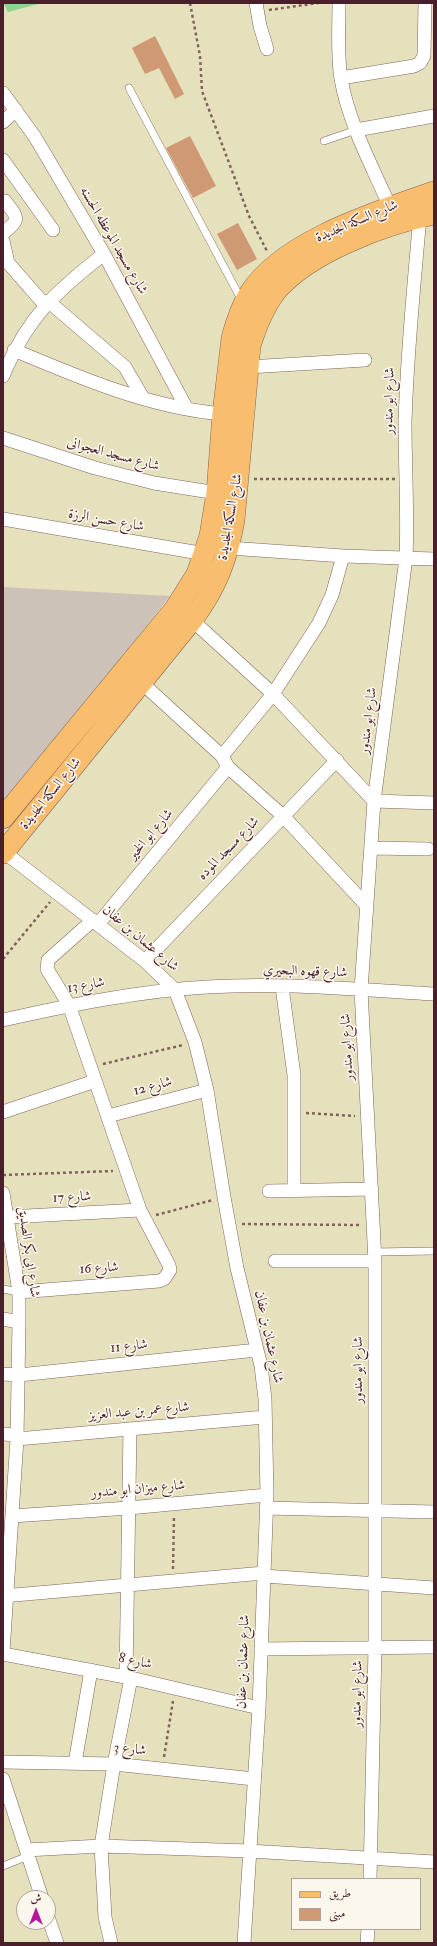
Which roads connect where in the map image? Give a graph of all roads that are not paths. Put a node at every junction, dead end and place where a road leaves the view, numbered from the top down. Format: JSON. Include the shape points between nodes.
{"nodes":[{"id":1,"x":339,"y":3,"type":"edge"},
{"id":2,"x":425,"y":3,"type":"edge"},
{"id":3,"x":256,"y":7,"type":"edge"},
{"id":4,"x":267,"y":49,"type":"dead end"},
{"id":5,"x":341,"y":78,"type":"junction"},
{"id":6,"x":129,"y":88,"type":"dead end"},
{"id":7,"x":3,"y":93,"type":"edge"},
{"id":8,"x":16,"y":110,"type":"junction"},
{"id":9,"x":434,"y":116,"type":"edge"},
{"id":10,"x":3,"y":122,"type":"edge"},
{"id":11,"x":356,"y":130,"type":"junction"},
{"id":12,"x":324,"y":141,"type":"dead end"},
{"id":13,"x":3,"y":160,"type":"edge"},
{"id":14,"x":434,"y":192,"type":"edge"},
{"id":15,"x":5,"y":201,"type":"dead end"},
{"id":16,"x":390,"y":207,"type":"junction"},
{"id":17,"x":427,"y":215,"type":"edge"},
{"id":18,"x":53,"y":230,"type":"dead end"},
{"id":19,"x":3,"y":233,"type":"edge"},
{"id":20,"x":3,"y":241,"type":"edge"},
{"id":21,"x":104,"y":254,"type":"junction"},
{"id":22,"x":6,"y":260,"type":"edge"},
{"id":23,"x":47,"y":303,"type":"junction"},
{"id":24,"x":244,"y":305,"type":"junction"},
{"id":25,"x":14,"y":350,"type":"junction"},
{"id":26,"x":365,"y":360,"type":"dead end"},
{"id":27,"x":248,"y":367,"type":"junction"},
{"id":28,"x":3,"y":376,"type":"edge"},
{"id":29,"x":143,"y":398,"type":"junction"},
{"id":30,"x":187,"y":410,"type":"junction"},
{"id":31,"x":223,"y":414,"type":"junction"},
{"id":32,"x":3,"y":438,"type":"edge"},
{"id":33,"x":217,"y":493,"type":"junction"},
{"id":34,"x":3,"y":519,"type":"edge"},
{"id":35,"x":229,"y":548,"type":"junction"},
{"id":36,"x":205,"y":554,"type":"junction"},
{"id":37,"x":343,"y":556,"type":"junction"},
{"id":38,"x":406,"y":558,"type":"junction"},
{"id":39,"x":434,"y":559,"type":"edge"},
{"id":40,"x":192,"y":620,"type":"junction"},
{"id":41,"x":142,"y":683,"type":"junction"},
{"id":42,"x":273,"y":694,"type":"junction"},
{"id":43,"x":337,"y":760,"type":"junction"},
{"id":44,"x":225,"y":761,"type":"junction"},
{"id":45,"x":374,"y":801,"type":"junction"},
{"id":46,"x":434,"y":803,"type":"edge"},
{"id":47,"x":284,"y":816,"type":"junction"},
{"id":48,"x":3,"y":818,"type":"edge"},
{"id":49,"x":371,"y":848,"type":"junction"},
{"id":50,"x":428,"y":849,"type":"dead end"},
{"id":51,"x":3,"y":852,"type":"edge"},
{"id":52,"x":366,"y":905,"type":"junction"},
{"id":53,"x":96,"y":922,"type":"junction"},
{"id":54,"x":145,"y":961,"type":"junction"},
{"id":55,"x":282,"y":987,"type":"junction"},
{"id":56,"x":175,"y":990,"type":"junction"},
{"id":57,"x":361,"y":990,"type":"junction"},
{"id":58,"x":434,"y":994,"type":"edge"},
{"id":59,"x":70,"y":1005,"type":"junction"},
{"id":60,"x":3,"y":1020,"type":"edge"},
{"id":61,"x":95,"y":1081,"type":"junction"},
{"id":62,"x":206,"y":1090,"type":"junction"},
{"id":63,"x":3,"y":1112,"type":"edge"},
{"id":64,"x":108,"y":1116,"type":"junction"},
{"id":65,"x":372,"y":1189,"type":"junction"},
{"id":66,"x":269,"y":1191,"type":"dead end"},
{"id":67,"x":294,"y":1191,"type":"junction"},
{"id":68,"x":3,"y":1193,"type":"edge"},
{"id":69,"x":142,"y":1214,"type":"junction"},
{"id":70,"x":7,"y":1218,"type":"junction"},
{"id":71,"x":434,"y":1251,"type":"edge"},
{"id":72,"x":374,"y":1256,"type":"junction"},
{"id":73,"x":275,"y":1261,"type":"dead end"},
{"id":74,"x":3,"y":1289,"type":"edge"},
{"id":75,"x":19,"y":1292,"type":"junction"},
{"id":76,"x":3,"y":1319,"type":"edge"},
{"id":77,"x":19,"y":1322,"type":"junction"},
{"id":78,"x":257,"y":1350,"type":"junction"},
{"id":79,"x":3,"y":1374,"type":"edge"},
{"id":80,"x":19,"y":1375,"type":"junction"},
{"id":81,"x":265,"y":1417,"type":"junction"},
{"id":82,"x":130,"y":1429,"type":"junction"},
{"id":83,"x":3,"y":1434,"type":"edge"},
{"id":84,"x":17,"y":1437,"type":"junction"},
{"id":85,"x":8,"y":1482,"type":"edge"},
{"id":86,"x":267,"y":1495,"type":"junction"},
{"id":87,"x":129,"y":1508,"type":"junction"},
{"id":88,"x":266,"y":1508,"type":"junction"},
{"id":89,"x":375,"y":1511,"type":"junction"},
{"id":90,"x":434,"y":1512,"type":"edge"},
{"id":91,"x":12,"y":1516,"type":"junction"},
{"id":92,"x":264,"y":1575,"type":"junction"},
{"id":93,"x":375,"y":1583,"type":"junction"},
{"id":94,"x":128,"y":1585,"type":"junction"},
{"id":95,"x":434,"y":1588,"type":"edge"},
{"id":96,"x":5,"y":1596,"type":"edge"},
{"id":97,"x":375,"y":1646,"type":"junction"},
{"id":98,"x":434,"y":1647,"type":"edge"},
{"id":99,"x":261,"y":1649,"type":"junction"},
{"id":100,"x":3,"y":1653,"type":"edge"},
{"id":101,"x":91,"y":1670,"type":"junction"},
{"id":102,"x":128,"y":1677,"type":"junction"},
{"id":103,"x":259,"y":1708,"type":"junction"},
{"id":104,"x":3,"y":1762,"type":"edge"},
{"id":105,"x":75,"y":1763,"type":"junction"},
{"id":106,"x":114,"y":1764,"type":"junction"},
{"id":107,"x":3,"y":1779,"type":"edge"},
{"id":108,"x":254,"y":1780,"type":"junction"},
{"id":109,"x":101,"y":1846,"type":"junction"},
{"id":110,"x":249,"y":1851,"type":"junction"},
{"id":111,"x":27,"y":1853,"type":"junction"},
{"id":112,"x":371,"y":1859,"type":"junction"},
{"id":113,"x":434,"y":1862,"type":"edge"},
{"id":114,"x":3,"y":1866,"type":"edge"},
{"id":115,"x":370,"y":1878,"type":"edge"},
{"id":116,"x":39,"y":1890,"type":"edge"},
{"id":117,"x":52,"y":1930,"type":"edge"},
{"id":118,"x":368,"y":1930,"type":"edge"},
{"id":119,"x":57,"y":1943,"type":"edge"},
{"id":120,"x":111,"y":1943,"type":"edge"},
{"id":121,"x":244,"y":1943,"type":"edge"},
{"id":122,"x":367,"y":1943,"type":"edge"}],
"edges":[{"from":1,"to":5,"type":"street","via":[[338,49]]},
{"from":2,"to":5,"type":"street","via":[[424,56],[420,63]]},
{"from":3,"to":4,"type":"street"},
{"from":5,"to":11,"type":"street"},
{"from":6,"to":24,"type":"lane"},
{"from":7,"to":8,"type":"street","name":"شارع مسجد الموعظه الحسنه"},
{"from":8,"to":10,"type":"street"},
{"from":8,"to":21,"type":"street","name":"شارع مسجد الموعظه الحسنه"},
{"from":9,"to":11,"type":"street"},
{"from":11,"to":12,"type":"lane"},
{"from":11,"to":16,"type":"street"},
{"from":13,"to":18,"type":"street"},
{"from":14,"to":16,"type":"main road","name":"شارع السكة الجديدة"},
{"from":15,"to":19,"type":"street","via":[[17,220]]},
{"from":16,"to":24,"type":"main road","name":"شارع السكة الجديدة","via":[[314,241],[277,265],[263,278]]},
{"from":17,"to":27,"type":"main road","name":"شارع السكة الجديدة","via":[[353,240],[308,264],[292,276],[265,308],[250,346]]},
{"from":17,"to":38,"type":"street","name":"شارع ابو مندور","via":[[407,360]]},
{"from":20,"to":22,"type":"street"},
{"from":21,"to":23,"type":"street"},
{"from":21,"to":30,"type":"street","name":"شارع مسجد الموعظه الحسنه"},
{"from":22,"to":23,"type":"street"},
{"from":23,"to":25,"type":"street"},
{"from":23,"to":29,"type":"street","via":[[125,367]]},
{"from":24,"to":31,"type":"main road","name":"شارع السكة الجديدة","via":[[232,338]]},
{"from":25,"to":28,"type":"street"},
{"from":25,"to":29,"type":"street","via":[[72,374]]},
{"from":26,"to":27,"type":"street"},
{"from":27,"to":35,"type":"main road","name":"شارع السكة الجديدة","via":[[239,479]]},
{"from":29,"to":30,"type":"street"},
{"from":30,"to":31,"type":"street"},
{"from":31,"to":33,"type":"main road","name":"شارع السكة الجديدة"},
{"from":32,"to":33,"type":"street","name":"شارع مسجد العجوانى","via":[[95,468],[154,483]]},
{"from":33,"to":36,"type":"main road","name":"شارع السكة الجديدة"},
{"from":34,"to":36,"type":"street","name":"شارع حسن الرزة"},
{"from":35,"to":37,"type":"street"},
{"from":35,"to":40,"type":"main road","name":"شارع السكة الجديدة","via":[[214,586]]},
{"from":36,"to":48,"type":"main road","name":"شارع السكة الجديدة","via":[[175,609]]},
{"from":37,"to":38,"type":"street"},
{"from":37,"to":42,"type":"street","name":"شارع ابو الخير","via":[[332,594],[319,623]]},
{"from":38,"to":39,"type":"street"},
{"from":38,"to":45,"type":"street","name":"شارع ابو مندور"},
{"from":40,"to":41,"type":"main road","name":"شارع السكة الجديدة"},
{"from":40,"to":42,"type":"street"},
{"from":41,"to":44,"type":"street"},
{"from":41,"to":51,"type":"main road","name":"شارع السكة الجديدة"},
{"from":42,"to":43,"type":"street"},
{"from":42,"to":44,"type":"street","name":"شارع ابو الخير"},
{"from":43,"to":45,"type":"street"},
{"from":43,"to":47,"type":"street","name":"شارع مسجد الموده"},
{"from":44,"to":47,"type":"street"},
{"from":44,"to":53,"type":"street","name":"شارع ابو الخير"},
{"from":45,"to":46,"type":"street"},
{"from":45,"to":49,"type":"street","name":"شارع ابو مندور"},
{"from":47,"to":52,"type":"street"},
{"from":47,"to":54,"type":"street","name":"شارع مسجد الموده"},
{"from":49,"to":50,"type":"street"},
{"from":49,"to":52,"type":"street","name":"شارع ابو مندور"},
{"from":51,"to":53,"type":"street","name":"شارع عثمان بن عفان"},
{"from":52,"to":57,"type":"street","name":"شارع ابو مندور"},
{"from":53,"to":54,"type":"street","name":"شارع عثمان بن عفان"},
{"from":53,"to":59,"type":"street","name":"شارع ابو الخير","via":[[48,960],[46,965]]},
{"from":54,"to":56,"type":"street","name":"شارع عثمان بن عفان"},
{"from":55,"to":56,"type":"street","name":"شارع قهوه البحيري","via":[[231,986]]},
{"from":55,"to":57,"type":"street","name":"شارع قهوه البحيري"},
{"from":55,"to":67,"type":"street","via":[[294,1076]]},
{"from":56,"to":59,"type":"street","name":"شارع 13"},
{"from":56,"to":62,"type":"street","name":"شارع عثمان بن عفان","via":[[195,1042]]},
{"from":57,"to":58,"type":"street","name":"شارع قهوه البحيري"},
{"from":57,"to":65,"type":"street","name":"شارع ابو مندور"},
{"from":59,"to":60,"type":"street","name":"شارع 13"},
{"from":59,"to":61,"type":"street"},
{"from":61,"to":63,"type":"street"},
{"from":61,"to":64,"type":"street"},
{"from":62,"to":64,"type":"street","name":"شارع 12"},
{"from":62,"to":78,"type":"street","name":"شارع عثمان بن عفان","via":[[229,1224]]},
{"from":64,"to":69,"type":"street"},
{"from":65,"to":67,"type":"street"},
{"from":65,"to":72,"type":"street","name":"شارع ابو مندور"},
{"from":66,"to":67,"type":"street"},
{"from":68,"to":70,"type":"street","name":"شارع ابى بكر الصديق"},
{"from":69,"to":70,"type":"street","name":"شارع 17"},
{"from":69,"to":75,"type":"street","name":"شارع 16","via":[[169,1265],[168,1276],[164,1279]]},
{"from":70,"to":75,"type":"street","name":"شارع ابى بكر الصديق"},
{"from":71,"to":72,"type":"lane"},
{"from":72,"to":73,"type":"street"},
{"from":72,"to":89,"type":"street","name":"شارع ابو مندور"},
{"from":74,"to":75,"type":"lane"},
{"from":75,"to":77,"type":"street","name":"شارع ابى بكر الصديق"},
{"from":76,"to":77,"type":"street"},
{"from":77,"to":80,"type":"street","name":"شارع ابى بكر الصديق"},
{"from":78,"to":80,"type":"street","name":"شارع 11"},
{"from":78,"to":81,"type":"street","name":"شارع عثمان بن عفان","via":[[263,1383]]},
{"from":79,"to":80,"type":"street","name":"شارع 11"},
{"from":80,"to":84,"type":"street","name":"شارع ابى بكر الصديق"},
{"from":81,"to":82,"type":"street","name":"شارع عمر بن عبد العزيز"},
{"from":81,"to":86,"type":"street","name":"شارع عثمان بن عفان"},
{"from":82,"to":84,"type":"street","name":"شارع عمر بن عبد العزيز"},
{"from":82,"to":87,"type":"street"},
{"from":83,"to":84,"type":"street","name":"شارع عمر بن عبد العزيز"},
{"from":84,"to":85,"type":"street","name":"شارع ابى بكر الصديق"},
{"from":85,"to":91,"type":"street","name":"شارع ابى بكر الصديق"},
{"from":86,"to":87,"type":"street","name":"شارع ميزان ابو مندور"},
{"from":86,"to":88,"type":"street","name":"شارع عثمان بن عفان"},
{"from":87,"to":91,"type":"street","name":"شارع ميزان ابو مندور"},
{"from":87,"to":94,"type":"street"},
{"from":88,"to":89,"type":"street"},
{"from":88,"to":92,"type":"street","name":"شارع عثمان بن عفان"},
{"from":89,"to":90,"type":"street"},
{"from":89,"to":93,"type":"street","name":"شارع ابو مندور"},
{"from":91,"to":96,"type":"street","name":"شارع ابى بكر الصديق"},
{"from":92,"to":93,"type":"street"},
{"from":92,"to":94,"type":"street"},
{"from":92,"to":99,"type":"street","name":"شارع عثمان بن عفان"},
{"from":93,"to":95,"type":"street"},
{"from":93,"to":97,"type":"street","name":"شارع ابو مندور"},
{"from":94,"to":96,"type":"street"},
{"from":94,"to":102,"type":"street"},
{"from":96,"to":100,"type":"street","name":"شارع ابى بكر الصديق"},
{"from":97,"to":98,"type":"street"},
{"from":97,"to":99,"type":"street"},
{"from":97,"to":112,"type":"street","name":"شارع ابو مندور"},
{"from":99,"to":103,"type":"street","name":"شارع عثمان بن عفان"},
{"from":100,"to":101,"type":"street","name":"شارع 8"},
{"from":101,"to":102,"type":"street","name":"شارع 8"},
{"from":101,"to":105,"type":"street"},
{"from":102,"to":103,"type":"street","name":"شارع 8"},
{"from":102,"to":106,"type":"street"},
{"from":103,"to":108,"type":"street","name":"شارع عثمان بن عفان"},
{"from":104,"to":105,"type":"street","name":"شارع 3"},
{"from":105,"to":106,"type":"street","name":"شارع 3"},
{"from":106,"to":108,"type":"street","name":"شارع 3"},
{"from":106,"to":109,"type":"street"},
{"from":107,"to":111,"type":"street"},
{"from":108,"to":110,"type":"street","name":"شارع عثمان بن عفان"},
{"from":109,"to":110,"type":"street"},
{"from":109,"to":111,"type":"street"},
{"from":109,"to":120,"type":"street","via":[[105,1917]]},
{"from":110,"to":112,"type":"street"},
{"from":110,"to":121,"type":"street","name":"شارع عثمان بن عفان"},
{"from":111,"to":114,"type":"lane"},
{"from":111,"to":116,"type":"street"},
{"from":112,"to":113,"type":"street"},
{"from":112,"to":115,"type":"street","name":"شارع ابو مندور"},
{"from":117,"to":119,"type":"street"},
{"from":118,"to":122,"type":"street"}]}
